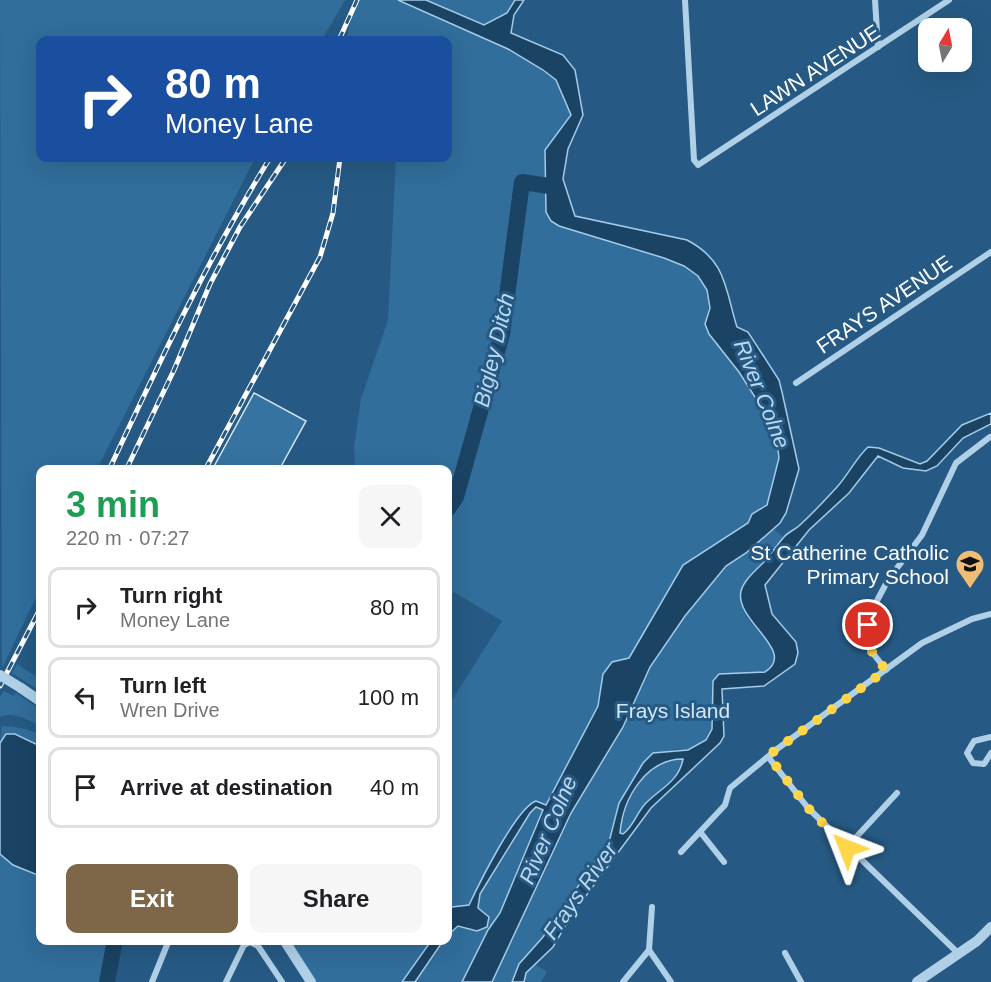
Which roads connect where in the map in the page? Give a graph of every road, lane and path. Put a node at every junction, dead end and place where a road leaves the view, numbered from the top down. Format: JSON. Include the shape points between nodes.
{"nodes":[{"id":1,"x":684,"y":0,"type":"edge"},
{"id":2,"x":875,"y":0,"type":"edge"},
{"id":3,"x":950,"y":0,"type":"edge"},
{"id":4,"x":878,"y":47,"type":"junction"},
{"id":5,"x":991,"y":252,"type":"edge"},
{"id":6,"x":796,"y":382,"type":"dead end"},
{"id":7,"x":990,"y":437,"type":"edge"},
{"id":8,"x":991,"y":614,"type":"edge"},
{"id":9,"x":886,"y":670,"type":"junction"},
{"id":10,"x":0,"y":675,"type":"edge"},
{"id":11,"x":36,"y":698,"type":"edge"},
{"id":12,"x":991,"y":737,"type":"edge"},
{"id":13,"x":771,"y":753,"type":"junction"},
{"id":14,"x":991,"y":753,"type":"edge"},
{"id":15,"x":897,"y":793,"type":"dead end"},
{"id":16,"x":701,"y":833,"type":"junction"},
{"id":17,"x":847,"y":848,"type":"junction"},
{"id":18,"x":681,"y":852,"type":"dead end"},
{"id":19,"x":724,"y":862,"type":"dead end"},
{"id":20,"x":651,"y":907,"type":"dead end"},
{"id":21,"x":991,"y":927,"type":"edge"},
{"id":22,"x":167,"y":945,"type":"edge"},
{"id":23,"x":244,"y":945,"type":"edge"},
{"id":24,"x":256,"y":945,"type":"edge"},
{"id":25,"x":287,"y":945,"type":"edge"},
{"id":26,"x":649,"y":950,"type":"junction"},
{"id":27,"x":785,"y":953,"type":"dead end"},
{"id":28,"x":959,"y":954,"type":"junction"},
{"id":29,"x":232,"y":979,"type":"edge"},
{"id":30,"x":152,"y":982,"type":"edge"},
{"id":31,"x":226,"y":982,"type":"edge"},
{"id":32,"x":282,"y":982,"type":"edge"},
{"id":33,"x":311,"y":982,"type":"edge"},
{"id":34,"x":623,"y":982,"type":"edge"},
{"id":35,"x":671,"y":982,"type":"edge"},
{"id":36,"x":801,"y":982,"type":"edge"},
{"id":37,"x":917,"y":982,"type":"edge"}],
"edges":[{"from":1,"to":4,"type":"street","name":"LAWN AVENUE","via":[[697,165]]},
{"from":2,"to":4,"type":"street"},
{"from":3,"to":4,"type":"street","name":"LAWN AVENUE"},
{"from":5,"to":6,"type":"street","name":"FRAYS AVENUE"},
{"from":7,"to":9,"type":"street","via":[[956,463],[922,535],[888,579],[872,610],[866,639]]},
{"from":8,"to":9,"type":"street","via":[[931,638]]},
{"from":9,"to":13,"type":"street"},
{"from":10,"to":11,"type":"street","bridge":true},
{"from":12,"to":14,"type":"street","via":[[974,741],[967,753],[973,763],[984,764]]},
{"from":13,"to":16,"type":"street","via":[[730,788],[725,805]]},
{"from":13,"to":17,"type":"street","via":[[770,759],[808,808]]},
{"from":15,"to":17,"type":"street"},
{"from":16,"to":18,"type":"street"},
{"from":16,"to":19,"type":"street"},
{"from":17,"to":28,"type":"street"},
{"from":20,"to":26,"type":"street"},
{"from":21,"to":28,"type":"street"},
{"from":22,"to":30,"type":"street"},
{"from":23,"to":29,"type":"street"},
{"from":24,"to":32,"type":"street"},
{"from":25,"to":33,"type":"street"},
{"from":26,"to":34,"type":"street"},
{"from":26,"to":35,"type":"street"},
{"from":27,"to":36,"type":"street"},
{"from":28,"to":37,"type":"street"},
{"from":29,"to":31,"type":"street"}]}
